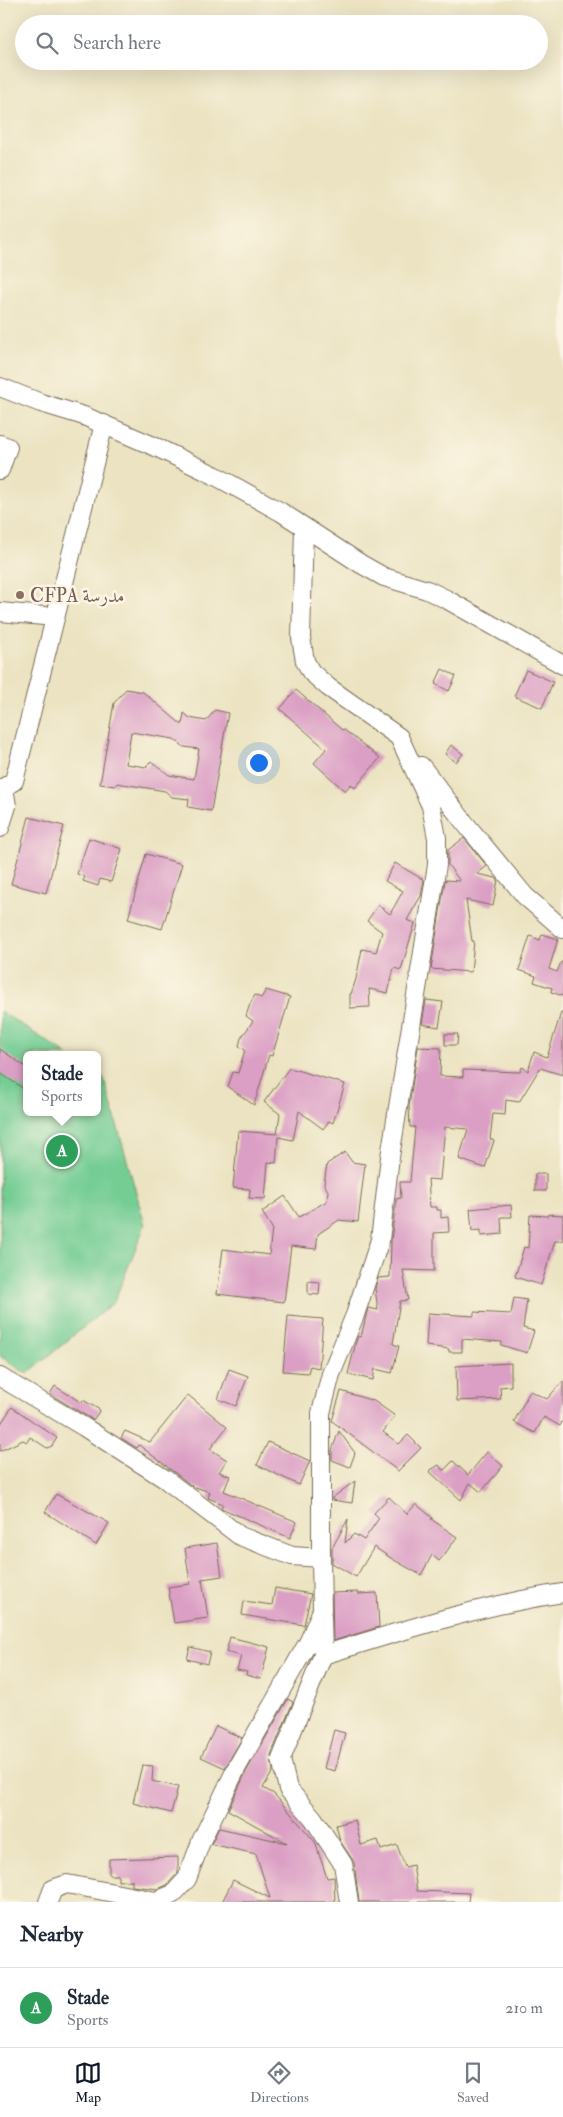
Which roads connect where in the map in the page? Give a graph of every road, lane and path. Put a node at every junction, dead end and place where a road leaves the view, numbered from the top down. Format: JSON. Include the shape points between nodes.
{"nodes":[{"id":1,"x":0,"y":387,"type":"edge"},
{"id":2,"x":104,"y":424,"type":"junction"},
{"id":3,"x":0,"y":444,"type":"edge"},
{"id":4,"x":0,"y":470,"type":"edge"},
{"id":5,"x":304,"y":528,"type":"junction"},
{"id":6,"x":0,"y":612,"type":"edge"},
{"id":7,"x":55,"y":618,"type":"junction"},
{"id":8,"x":563,"y":665,"type":"edge"},
{"id":9,"x":399,"y":737,"type":"junction"},
{"id":10,"x":2,"y":789,"type":"edge"},
{"id":11,"x":0,"y":828,"type":"edge"},
{"id":12,"x":563,"y":929,"type":"edge"},
{"id":13,"x":0,"y":1377,"type":"edge"},
{"id":14,"x":321,"y":1558,"type":"junction"},
{"id":15,"x":563,"y":1593,"type":"edge"},
{"id":16,"x":322,"y":1610,"type":"junction"},
{"id":17,"x":323,"y":1654,"type":"junction"},
{"id":18,"x":48,"y":1902,"type":"edge"},
{"id":19,"x":349,"y":1902,"type":"edge"}],
"edges":[{"from":1,"to":2,"type":"street"},
{"from":2,"to":5,"type":"street","via":[[214,476]]},
{"from":2,"to":7,"type":"street"},
{"from":3,"to":4,"type":"street","via":[[8,447]]},
{"from":5,"to":8,"type":"street","via":[[384,577],[446,598]]},
{"from":5,"to":9,"type":"street","via":[[301,638],[305,661],[311,672],[328,686]]},
{"from":6,"to":7,"type":"street"},
{"from":7,"to":10,"type":"street","via":[[14,780]]},
{"from":9,"to":12,"type":"street","via":[[525,896]]},
{"from":9,"to":14,"type":"street","via":[[431,806],[437,865],[380,1240],[331,1374],[321,1413]]},
{"from":10,"to":11,"type":"street","via":[[7,806]]},
{"from":13,"to":14,"type":"street","via":[[165,1479],[240,1536],[292,1556]]},
{"from":14,"to":16,"type":"street"},
{"from":15,"to":17,"type":"street","via":[[458,1615]]},
{"from":16,"to":17,"type":"street"},
{"from":16,"to":18,"type":"street","via":[[309,1641],[237,1767],[202,1839],[187,1879],[173,1894],[156,1901],[67,1884],[53,1890]]},
{"from":17,"to":19,"type":"street","via":[[281,1759],[288,1789],[313,1818],[343,1864]]}]}
